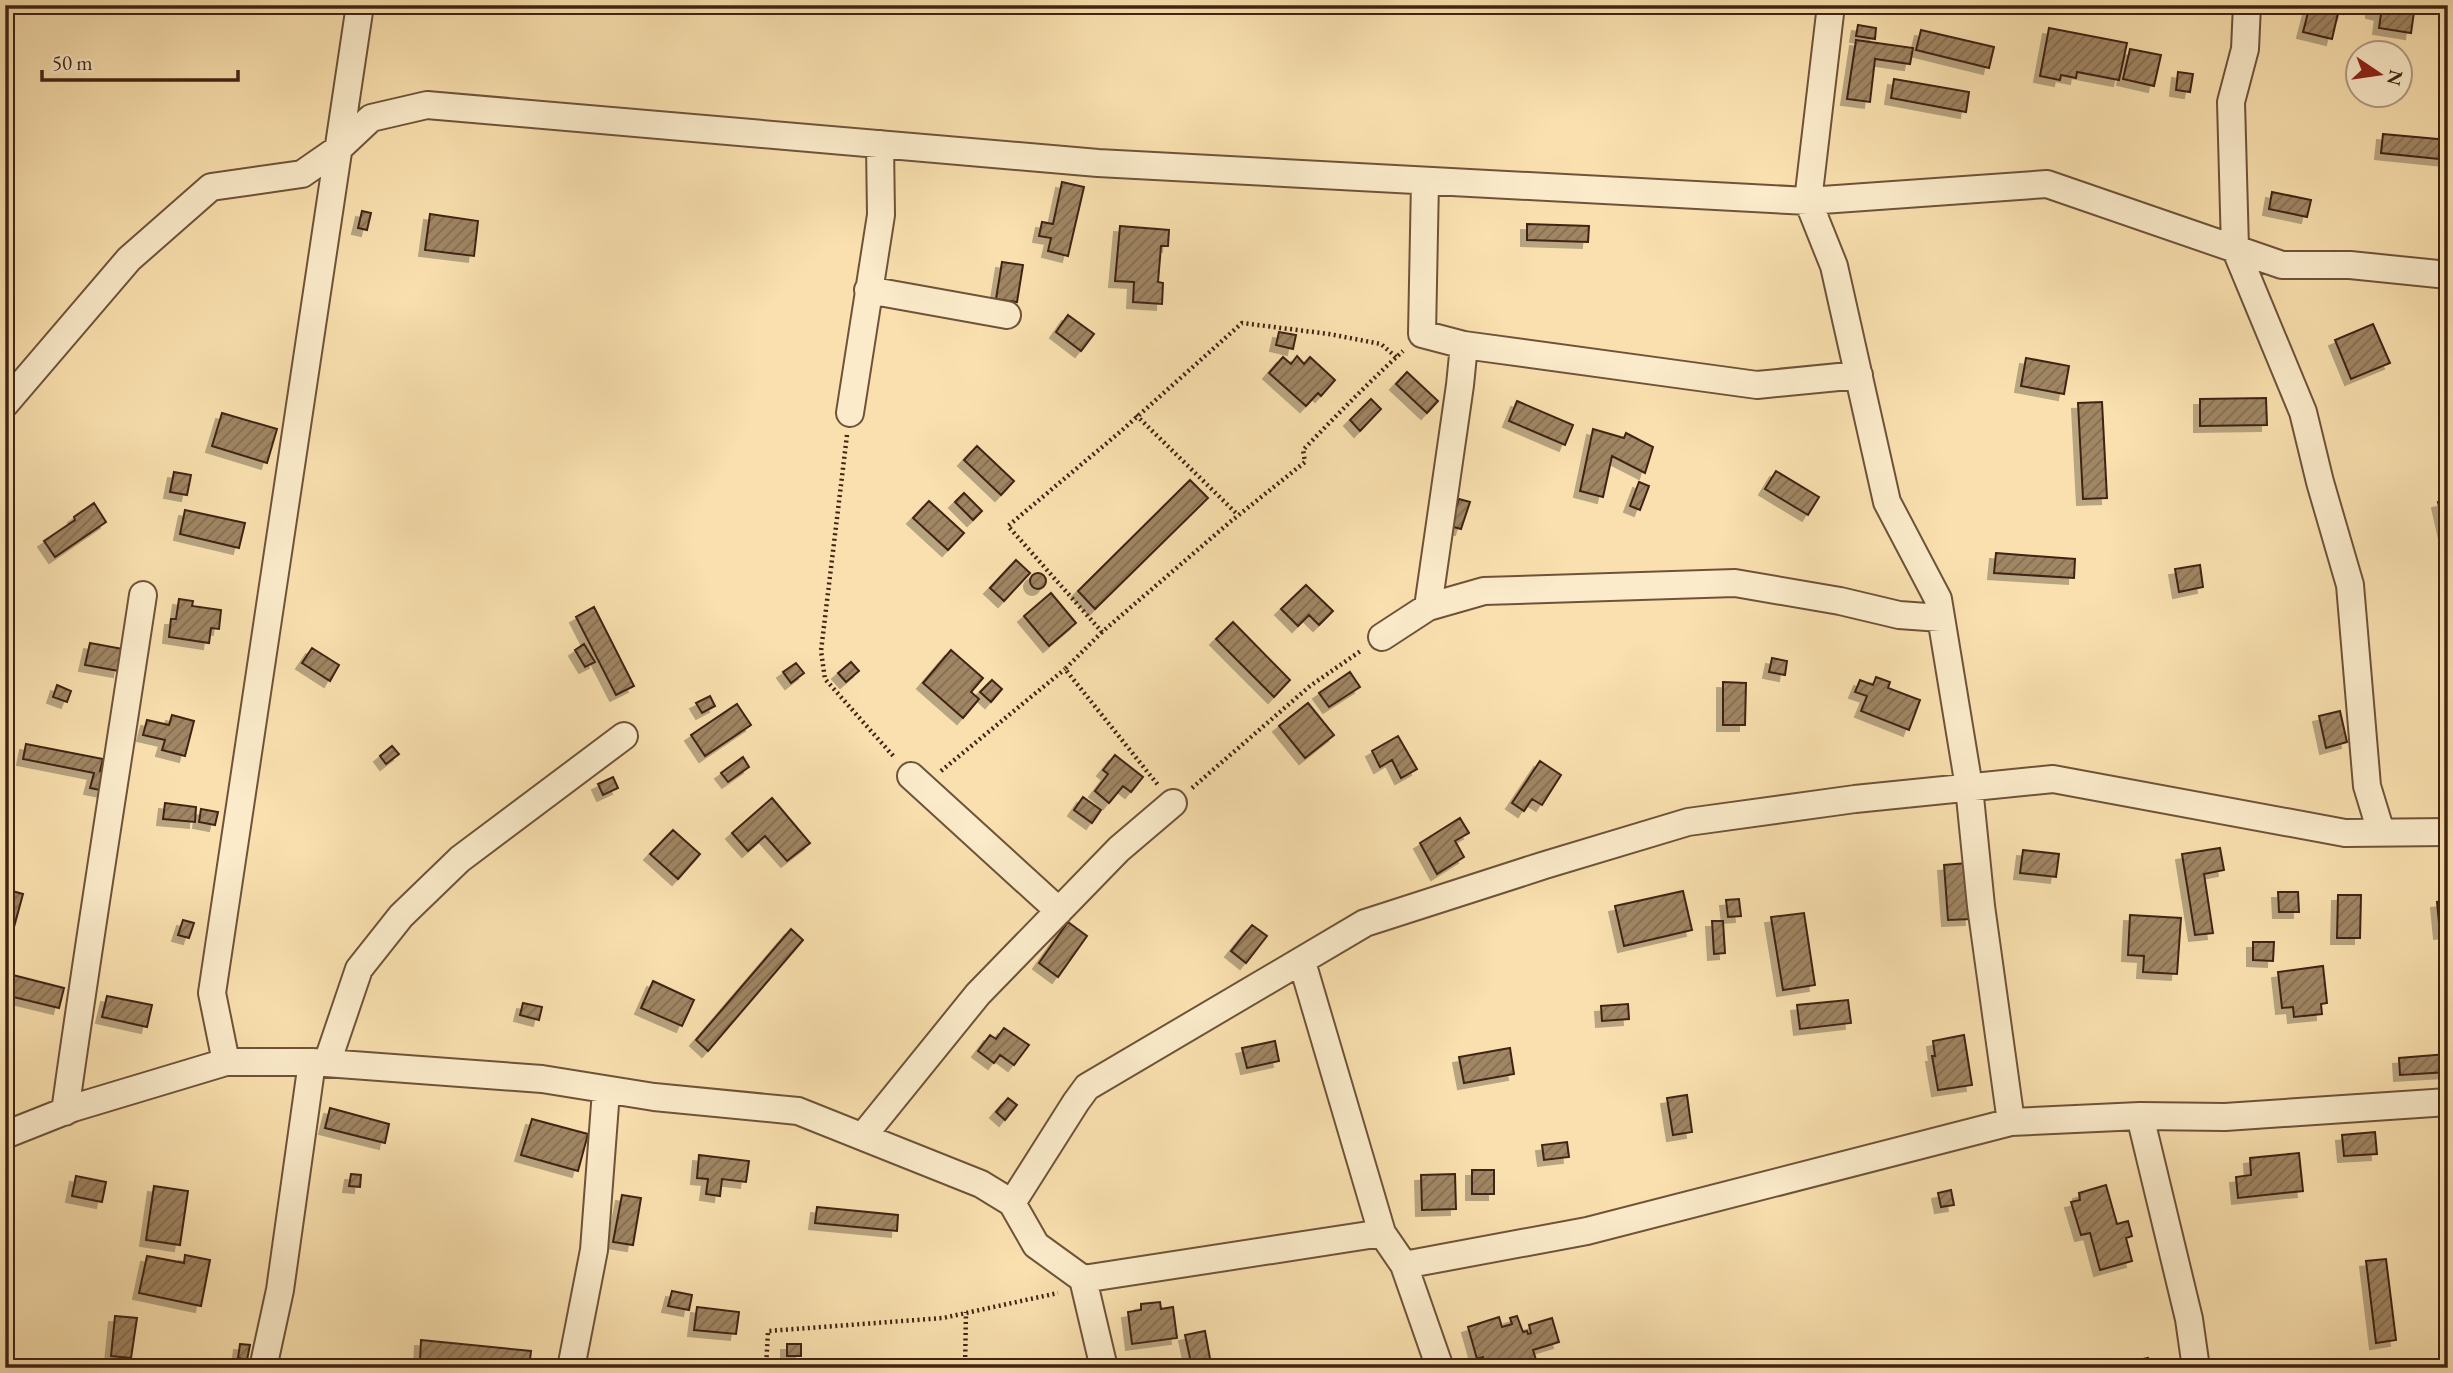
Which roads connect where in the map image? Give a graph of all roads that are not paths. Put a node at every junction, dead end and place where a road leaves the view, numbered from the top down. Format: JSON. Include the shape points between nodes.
{"nodes":[{"id":1,"x":360,"y":5,"type":"edge"},
{"id":2,"x":1832,"y":5,"type":"edge"},
{"id":3,"x":2248,"y":5,"type":"edge"},
{"id":4,"x":880,"y":144,"type":"junction"},
{"id":5,"x":338,"y":149,"type":"junction"},
{"id":6,"x":1425,"y":181,"type":"junction"},
{"id":7,"x":1808,"y":201,"type":"junction"},
{"id":8,"x":2235,"y":248,"type":"junction"},
{"id":9,"x":2448,"y":275,"type":"edge"},
{"id":10,"x":868,"y":290,"type":"junction"},
{"id":11,"x":1007,"y":315,"type":"dead end"},
{"id":12,"x":1464,"y":345,"type":"junction"},
{"id":13,"x":1859,"y":375,"type":"junction"},
{"id":14,"x":5,"y":404,"type":"edge"},
{"id":15,"x":850,"y":413,"type":"road end"},
{"id":16,"x":143,"y":595,"type":"dead end"},
{"id":17,"x":1428,"y":607,"type":"junction"},
{"id":18,"x":1941,"y":618,"type":"junction"},
{"id":19,"x":1382,"y":637,"type":"road end"},
{"id":20,"x":624,"y":736,"type":"dead end"},
{"id":21,"x":917,"y":780,"type":"road end"},
{"id":22,"x":1969,"y":787,"type":"junction"},
{"id":23,"x":1173,"y":803,"type":"road end"},
{"id":24,"x":2381,"y":832,"type":"junction"},
{"id":25,"x":2448,"y":832,"type":"edge"},
{"id":26,"x":1059,"y":911,"type":"junction"},
{"id":27,"x":1302,"y":962,"type":"junction"},
{"id":28,"x":226,"y":1062,"type":"junction"},
{"id":29,"x":319,"y":1063,"type":"junction"},
{"id":30,"x":606,"y":1091,"type":"junction"},
{"id":31,"x":2448,"y":1102,"type":"edge"},
{"id":32,"x":65,"y":1112,"type":"junction"},
{"id":33,"x":2140,"y":1116,"type":"junction"},
{"id":34,"x":2011,"y":1122,"type":"junction"},
{"id":35,"x":5,"y":1135,"type":"edge"},
{"id":36,"x":863,"y":1136,"type":"junction"},
{"id":37,"x":1012,"y":1203,"type":"junction"},
{"id":38,"x":1382,"y":1233,"type":"junction"},
{"id":39,"x":1404,"y":1265,"type":"junction"},
{"id":40,"x":1083,"y":1279,"type":"junction"},
{"id":41,"x":263,"y":1368,"type":"edge"},
{"id":42,"x":571,"y":1368,"type":"edge"},
{"id":43,"x":1104,"y":1368,"type":"edge"},
{"id":44,"x":1440,"y":1368,"type":"edge"},
{"id":45,"x":2196,"y":1368,"type":"edge"}],
"edges":[{"from":1,"to":5,"type":"street"},
{"from":2,"to":7,"type":"street"},
{"from":3,"to":8,"type":"street","via":[[2245,49],[2231,102]]},
{"from":4,"to":5,"type":"street","via":[[426,105],[371,118]]},
{"from":4,"to":6,"type":"street","via":[[1098,163]]},
{"from":4,"to":10,"type":"street","via":[[881,215]]},
{"from":5,"to":14,"type":"street","via":[[302,174],[211,187],[129,259]]},
{"from":5,"to":28,"type":"street","via":[[212,993]]},
{"from":6,"to":7,"type":"street"},
{"from":6,"to":12,"type":"street","via":[[1422,334]]},
{"from":7,"to":8,"type":"street","via":[[2047,184]]},
{"from":7,"to":13,"type":"street","via":[[1834,266]]},
{"from":8,"to":9,"type":"street","via":[[2282,265],[2350,265]]},
{"from":8,"to":24,"type":"street","via":[[2303,412],[2350,585],[2367,786]]},
{"from":10,"to":11,"type":"street"},
{"from":10,"to":15,"type":"street"},
{"from":12,"to":13,"type":"street","via":[[1757,385]]},
{"from":12,"to":17,"type":"street"},
{"from":13,"to":18,"type":"street","via":[[1887,502],[1938,599]]},
{"from":16,"to":32,"type":"street"},
{"from":17,"to":18,"type":"street","via":[[1484,591],[1735,583],[1899,615]]},
{"from":17,"to":19,"type":"street"},
{"from":18,"to":22,"type":"street"},
{"from":20,"to":29,"type":"street","via":[[460,859],[401,916],[359,969]]},
{"from":21,"to":26,"type":"street"},
{"from":22,"to":24,"type":"street","via":[[2053,779],[2345,833]]},
{"from":22,"to":27,"type":"street","via":[[1688,822],[1365,923]]},
{"from":22,"to":34,"type":"street"},
{"from":23,"to":26,"type":"street","via":[[1119,849]]},
{"from":24,"to":25,"type":"street"},
{"from":26,"to":36,"type":"street","via":[[978,994]]},
{"from":27,"to":37,"type":"street","via":[[1087,1087]]},
{"from":27,"to":38,"type":"street"},
{"from":28,"to":29,"type":"street"},
{"from":28,"to":32,"type":"street"},
{"from":29,"to":30,"type":"street","via":[[542,1079]]},
{"from":29,"to":41,"type":"street","via":[[281,1290]]},
{"from":30,"to":36,"type":"street","via":[[797,1111]]},
{"from":30,"to":42,"type":"street","via":[[594,1250]]},
{"from":31,"to":33,"type":"street","via":[[2225,1118]]},
{"from":32,"to":35,"type":"street"},
{"from":33,"to":34,"type":"street"},
{"from":33,"to":45,"type":"street","via":[[2189,1319]]},
{"from":34,"to":39,"type":"street","via":[[1587,1231]]},
{"from":36,"to":37,"type":"street","via":[[981,1184]]},
{"from":37,"to":40,"type":"street","via":[[1036,1245]]},
{"from":38,"to":39,"type":"street"},
{"from":38,"to":40,"type":"street"},
{"from":39,"to":44,"type":"street"},
{"from":40,"to":43,"type":"street"}]}
